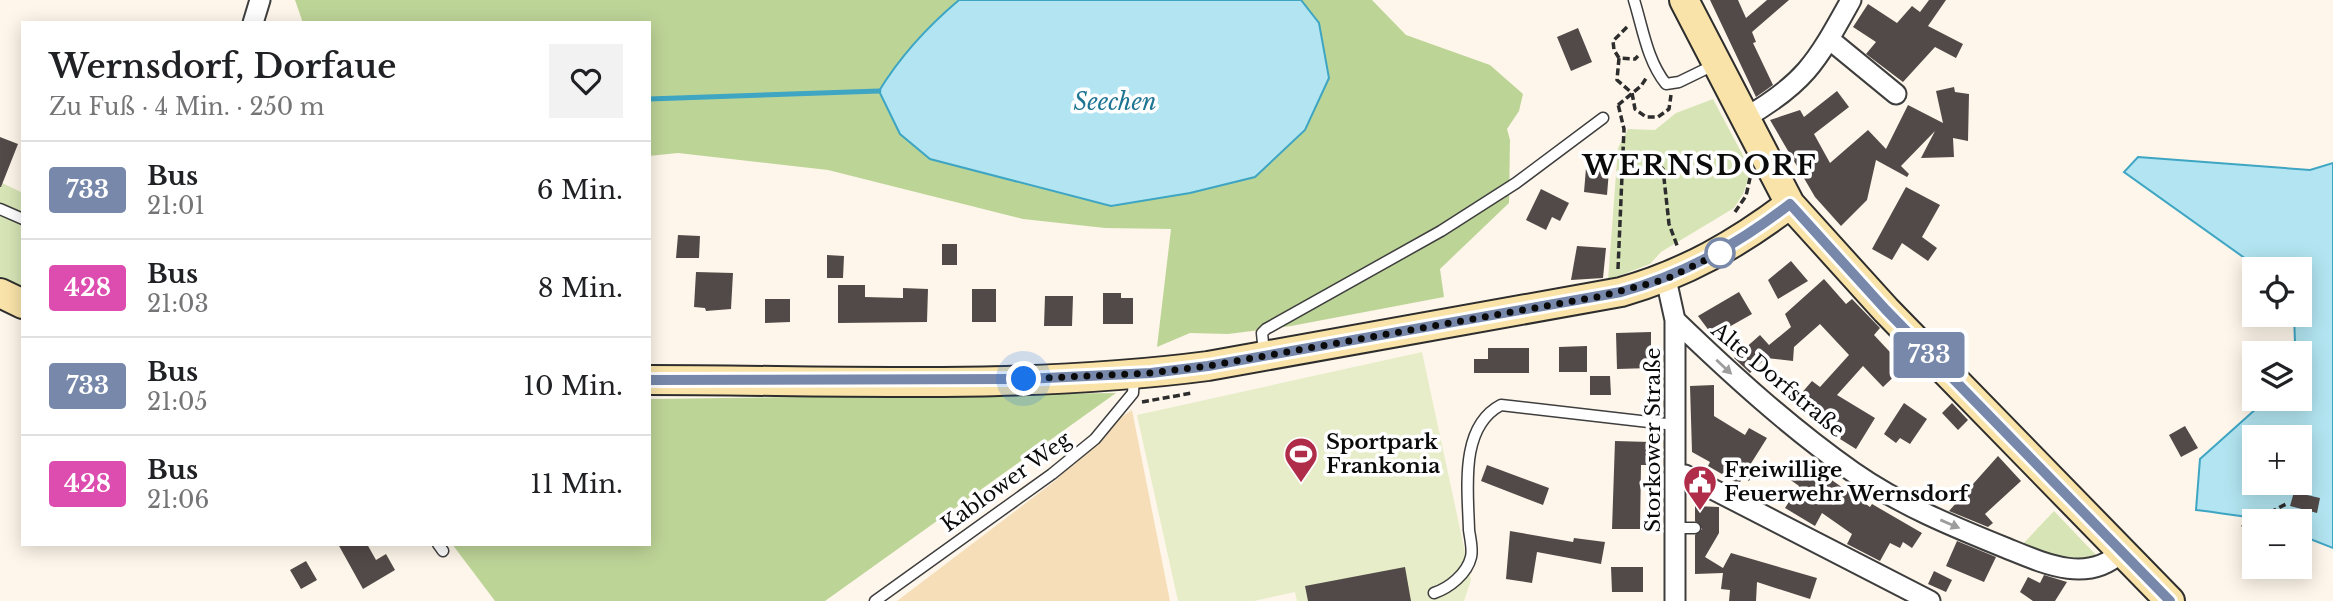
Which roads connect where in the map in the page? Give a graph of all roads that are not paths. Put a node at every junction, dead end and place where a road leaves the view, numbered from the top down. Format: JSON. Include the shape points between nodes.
{"nodes":[{"id":1,"x":260,"y":0,"type":"edge"},
{"id":2,"x":1634,"y":0,"type":"edge"},
{"id":3,"x":1684,"y":0,"type":"edge"},
{"id":4,"x":1851,"y":0,"type":"edge"},
{"id":5,"x":254,"y":21,"type":"edge"},
{"id":6,"x":1829,"y":39,"type":"junction"},
{"id":7,"x":1708,"y":68,"type":"junction"},
{"id":8,"x":1896,"y":94,"type":"dead end"},
{"id":9,"x":1604,"y":118,"type":"road end"},
{"id":10,"x":1743,"y":119,"type":"junction"},
{"id":11,"x":1790,"y":204,"type":"junction"},
{"id":12,"x":0,"y":209,"type":"edge"},
{"id":13,"x":21,"y":218,"type":"edge"},
{"id":14,"x":1669,"y":266,"type":"junction"},
{"id":15,"x":0,"y":293,"type":"edge"},
{"id":16,"x":21,"y":303,"type":"edge"},
{"id":17,"x":1675,"y":320,"type":"junction"},
{"id":18,"x":1264,"y":357,"type":"junction"},
{"id":19,"x":1134,"y":374,"type":"junction"},
{"id":20,"x":651,"y":380,"type":"edge"},
{"id":21,"x":1675,"y":425,"type":"junction"},
{"id":22,"x":1676,"y":475,"type":"junction"},
{"id":23,"x":2120,"y":553,"type":"junction"},
{"id":24,"x":1434,"y":593,"type":"dead end"},
{"id":25,"x":875,"y":601,"type":"edge"},
{"id":26,"x":1675,"y":601,"type":"edge"},
{"id":27,"x":1930,"y":601,"type":"edge"},
{"id":28,"x":2170,"y":601,"type":"edge"}],
"edges":[{"from":1,"to":5,"type":"street"},
{"from":2,"to":7,"type":"lane","via":[[1650,60],[1666,84]]},
{"from":3,"to":7,"type":"main road"},
{"from":4,"to":6,"type":"street"},
{"from":6,"to":8,"type":"street"},
{"from":6,"to":10,"type":"street","via":[[1791,89]]},
{"from":7,"to":10,"type":"main road"},
{"from":9,"to":18,"type":"lane","via":[[1441,231],[1266,329],[1262,333]]},
{"from":10,"to":11,"type":"main road"},
{"from":11,"to":14,"type":"main road","via":[[1717,255]]},
{"from":11,"to":23,"type":"main road"},
{"from":12,"to":13,"type":"lane"},
{"from":14,"to":17,"type":"street","name":"Storkower Straße"},
{"from":14,"to":18,"type":"main road","via":[[1602,296]]},
{"from":15,"to":16,"type":"main road"},
{"from":17,"to":21,"type":"street","name":"Storkower Straße"},
{"from":17,"to":23,"type":"street","name":"Alte Dorfstraße","one_way":true,"via":[[1755,394],[1854,473],[1895,497],[1984,539],[2078,570],[2104,565]]},
{"from":18,"to":19,"type":"main road"},
{"from":19,"to":20,"type":"main road"},
{"from":19,"to":25,"type":"lane","name":"Kablower Weg","via":[[1133,393],[1095,439]]},
{"from":21,"to":22,"type":"street","name":"Storkower Straße"},
{"from":21,"to":24,"type":"lane","via":[[1501,405],[1488,412],[1470,453],[1467,478],[1471,558],[1451,588]]},
{"from":22,"to":26,"type":"street","name":"Storkower Straße","via":[[1686,528]]},
{"from":22,"to":27,"type":"street","via":[[1685,475]]},
{"from":23,"to":28,"type":"main road"}]}
